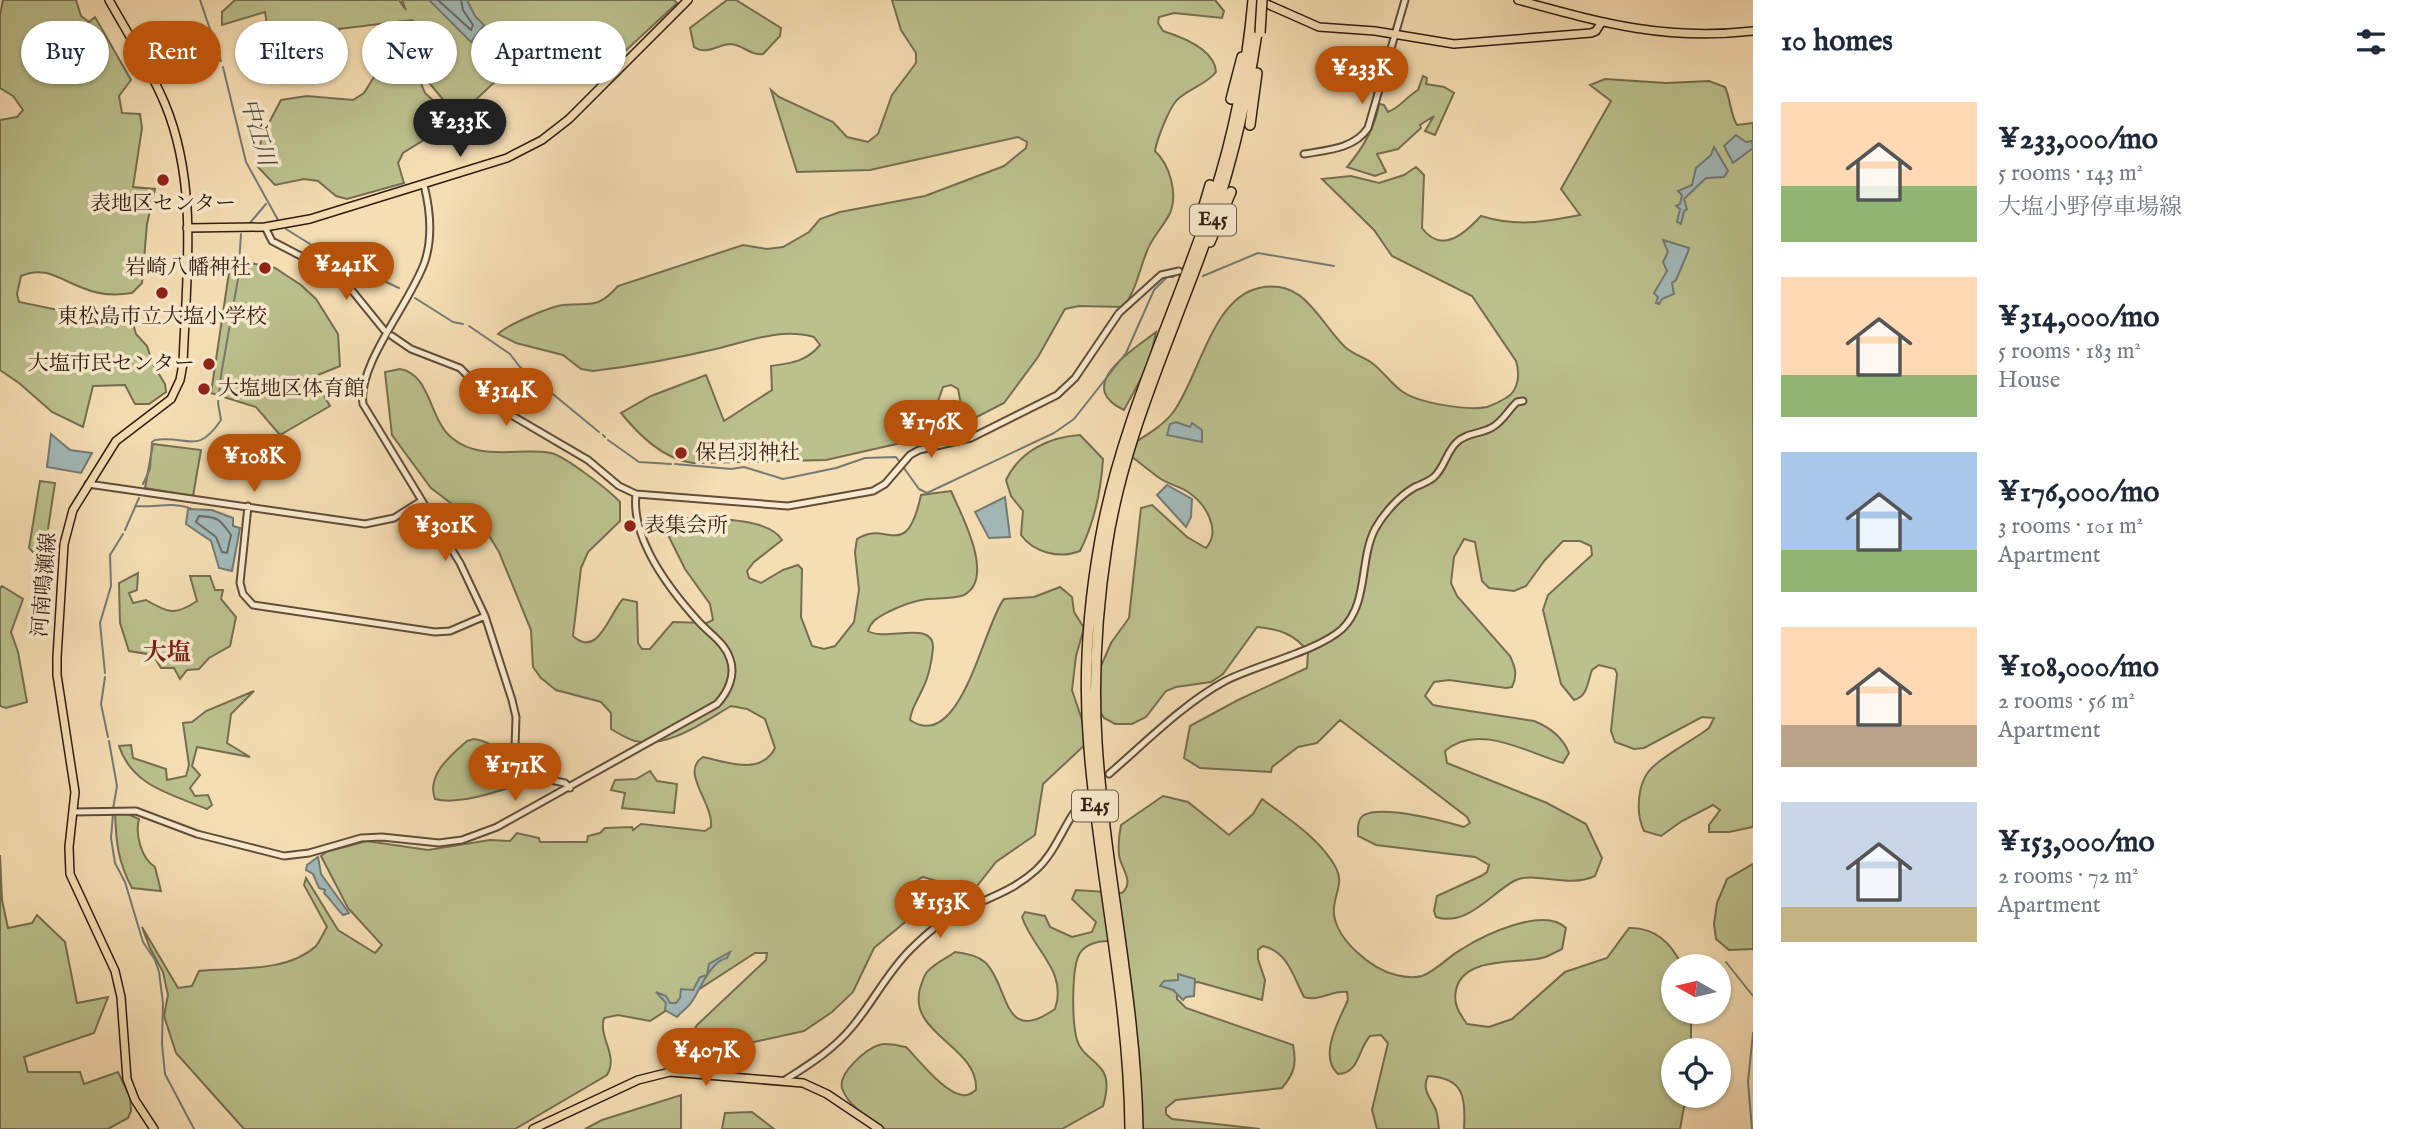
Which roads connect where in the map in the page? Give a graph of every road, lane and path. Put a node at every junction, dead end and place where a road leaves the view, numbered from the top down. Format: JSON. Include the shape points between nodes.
{"nodes":[{"id":1,"x":109,"y":0,"type":"edge"},
{"id":2,"x":688,"y":0,"type":"edge"},
{"id":3,"x":1258,"y":0,"type":"edge"},
{"id":4,"x":1405,"y":0,"type":"edge"},
{"id":5,"x":1518,"y":0,"type":"edge"},
{"id":6,"x":1601,"y":23,"type":"junction"},
{"id":7,"x":1256,"y":32,"type":"junction"},
{"id":8,"x":1753,"y":32,"type":"edge"},
{"id":9,"x":1395,"y":34,"type":"junction"},
{"id":10,"x":1231,"y":99,"type":"dead end"},
{"id":11,"x":1250,"y":125,"type":"dead end"},
{"id":12,"x":1304,"y":154,"type":"dead end"},
{"id":13,"x":424,"y":185,"type":"junction"},
{"id":14,"x":1210,"y":185,"type":"dead end"},
{"id":15,"x":1231,"y":192,"type":"dead end"},
{"id":16,"x":265,"y":227,"type":"junction"},
{"id":17,"x":187,"y":228,"type":"junction"},
{"id":18,"x":1197,"y":265,"type":"junction"},
{"id":19,"x":1180,"y":271,"type":"dead end"},
{"id":20,"x":1169,"y":317,"type":"junction"},
{"id":21,"x":384,"y":330,"type":"dead end"},
{"id":22,"x":392,"y":336,"type":"dead end"},
{"id":23,"x":1142,"y":399,"type":"junction"},
{"id":24,"x":1523,"y":401,"type":"dead end"},
{"id":25,"x":88,"y":484,"type":"junction"},
{"id":26,"x":1116,"y":485,"type":"junction"},
{"id":27,"x":636,"y":494,"type":"junction"},
{"id":28,"x":421,"y":501,"type":"junction"},
{"id":29,"x":248,"y":506,"type":"junction"},
{"id":30,"x":485,"y":616,"type":"junction"},
{"id":31,"x":1109,"y":774,"type":"dead end"},
{"id":32,"x":570,"y":788,"type":"junction"},
{"id":33,"x":1088,"y":796,"type":"dead end"},
{"id":34,"x":73,"y":812,"type":"junction"},
{"id":35,"x":785,"y":1080,"type":"junction"},
{"id":36,"x":154,"y":1129,"type":"edge"},
{"id":37,"x":533,"y":1129,"type":"edge"},
{"id":38,"x":879,"y":1129,"type":"edge"},
{"id":39,"x":1130,"y":1129,"type":"edge"},
{"id":40,"x":1138,"y":1129,"type":"edge"}],
"edges":[{"from":1,"to":17,"type":"main road","name":"河南鳴瀬線","via":[[171,119],[183,163]]},
{"from":2,"to":13,"type":"main road","via":[[549,135],[507,158]]},
{"from":3,"to":7,"type":"highway","number":"E45","bridge":true},
{"from":3,"to":9,"type":"main road","via":[[1319,27]]},
{"from":4,"to":9,"type":"street"},
{"from":5,"to":6,"type":"main road"},
{"from":6,"to":8,"type":"main road","via":[[1681,35]]},
{"from":6,"to":9,"type":"main road","via":[[1591,33],[1454,44]]},
{"from":7,"to":10,"type":"highway"},
{"from":7,"to":11,"type":"highway"},
{"from":7,"to":18,"type":"highway","number":"E45","via":[[1250,85],[1233,156]]},
{"from":7,"to":20,"type":"highway","number":"E45","via":[[1220,178]]},
{"from":9,"to":12,"type":"street","via":[[1365,133],[1346,146]]},
{"from":13,"to":16,"type":"main road","via":[[310,219]]},
{"from":13,"to":28,"type":"street","via":[[430,229],[424,263],[368,370],[362,397],[366,412]]},
{"from":14,"to":20,"type":"highway"},
{"from":15,"to":18,"type":"highway"},
{"from":16,"to":17,"type":"main road"},
{"from":16,"to":21,"type":"street","via":[[272,241],[341,277]]},
{"from":17,"to":25,"type":"main road","name":"河南鳴瀬線","via":[[180,380],[166,406],[116,441]]},
{"from":18,"to":23,"type":"highway","number":"E45"},
{"from":19,"to":27,"type":"street","via":[[1161,275],[1119,313],[1075,378],[1056,395],[971,438],[919,450],[873,491],[788,506]]},
{"from":20,"to":23,"type":"highway","number":"E45"},
{"from":22,"to":27,"type":"street","via":[[411,349],[460,368],[501,409]]},
{"from":23,"to":26,"type":"highway","number":"E45"},
{"from":24,"to":31,"type":"street","via":[[1491,428],[1456,442],[1434,477],[1413,488],[1388,511],[1368,547],[1360,597],[1341,629],[1223,683]]},
{"from":25,"to":29,"type":"street"},
{"from":25,"to":34,"type":"main road","name":"河南鳴瀬線","via":[[73,510],[64,544],[57,657],[74,782]]},
{"from":26,"to":39,"type":"highway","number":"E45","via":[[1095,577],[1088,722],[1124,1017]]},
{"from":26,"to":40,"type":"highway","number":"E45","via":[[1102,578],[1095,698],[1101,799],[1132,1016]]},
{"from":27,"to":32,"type":"street","via":[[641,538],[683,604],[725,648],[732,677],[717,704]]},
{"from":28,"to":29,"type":"street","via":[[377,523]]},
{"from":28,"to":30,"type":"street","via":[[460,563]]},
{"from":29,"to":30,"type":"street","via":[[240,583],[253,605],[435,632],[450,631]]},
{"from":30,"to":32,"type":"street","via":[[512,700],[520,762],[536,777]]},
{"from":32,"to":34,"type":"street","via":[[462,840],[439,843],[372,837],[284,856],[197,834],[136,811]]},
{"from":33,"to":35,"type":"street","via":[[1070,815],[1037,870],[1003,895],[956,914],[925,936],[892,970],[844,1036],[824,1056]]},
{"from":34,"to":36,"type":"main road","name":"河南鳴瀬線","via":[[70,874],[115,971],[127,1079]]},
{"from":35,"to":37,"type":"main road","via":[[660,1073]]},
{"from":35,"to":38,"type":"main road","via":[[813,1086]]}]}
